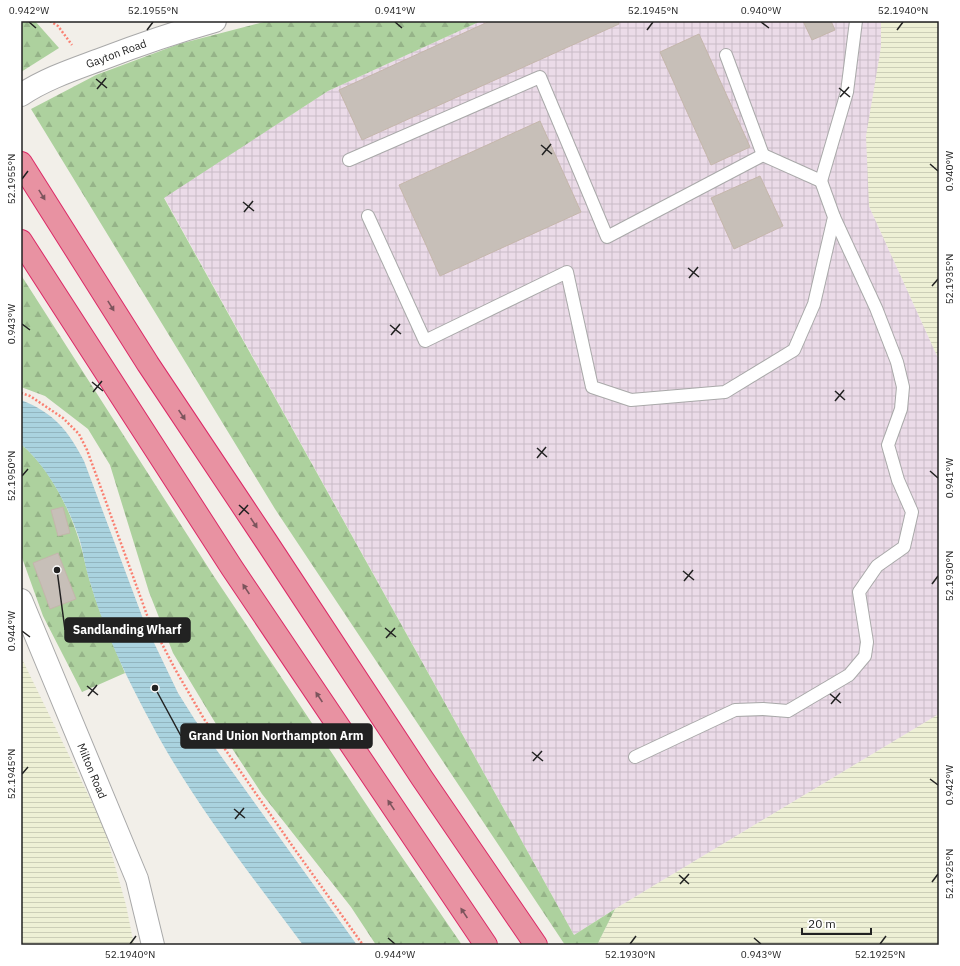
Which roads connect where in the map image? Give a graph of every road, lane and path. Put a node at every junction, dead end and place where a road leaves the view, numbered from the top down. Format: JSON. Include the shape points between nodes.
{"nodes":[{"id":1,"x":50,"y":21,"type":"edge"},
{"id":2,"x":216,"y":21,"type":"edge"},
{"id":3,"x":856,"y":21,"type":"edge"},
{"id":4,"x":726,"y":55,"type":"dead end"},
{"id":5,"x":87,"y":64,"type":"junction"},
{"id":6,"x":29,"y":90,"type":"edge"},
{"id":7,"x":763,"y":155,"type":"junction"},
{"id":8,"x":349,"y":160,"type":"dead end"},
{"id":9,"x":21,"y":163,"type":"edge"},
{"id":10,"x":821,"y":181,"type":"junction"},
{"id":11,"x":368,"y":216,"type":"dead end"},
{"id":12,"x":834,"y":217,"type":"junction"},
{"id":13,"x":21,"y":241,"type":"edge"},
{"id":14,"x":21,"y":393,"type":"edge"},
{"id":15,"x":21,"y":600,"type":"edge"},
{"id":16,"x":635,"y":757,"type":"dead end"},
{"id":17,"x":153,"y":945,"type":"edge"},
{"id":18,"x":364,"y":945,"type":"edge"},
{"id":19,"x":486,"y":945,"type":"edge"},
{"id":20,"x":536,"y":945,"type":"edge"}],
"edges":[{"from":1,"to":5,"type":"path","via":[[58,26]]},
{"from":2,"to":5,"type":"street","name":"Gayton Road","via":[[155,39]]},
{"from":3,"to":10,"type":"lane","via":[[847,92]]},
{"from":4,"to":7,"type":"lane"},
{"from":5,"to":6,"type":"street","name":"Gayton Road"},
{"from":7,"to":8,"type":"lane","via":[[607,237],[540,77]]},
{"from":7,"to":10,"type":"lane"},
{"from":9,"to":20,"type":"highway","one_way":true,"via":[[148,364],[422,778]]},
{"from":10,"to":12,"type":"lane"},
{"from":11,"to":12,"type":"lane","via":[[425,342],[567,272],[592,387],[631,400],[725,392],[794,350],[814,304]]},
{"from":12,"to":16,"type":"lane","via":[[876,308],[897,362],[903,387],[901,409],[888,445],[898,480],[912,512],[904,547],[877,566],[859,592],[867,642],[865,656],[849,675],[788,711],[735,710]]},
{"from":19,"to":13,"type":"highway","one_way":true,"via":[[232,568]]},
{"from":14,"to":18,"type":"path","via":[[30,396],[63,418],[79,434],[147,615],[175,669],[209,726]]},
{"from":15,"to":17,"type":"street","name":"Milton Road","via":[[137,879]]}]}
